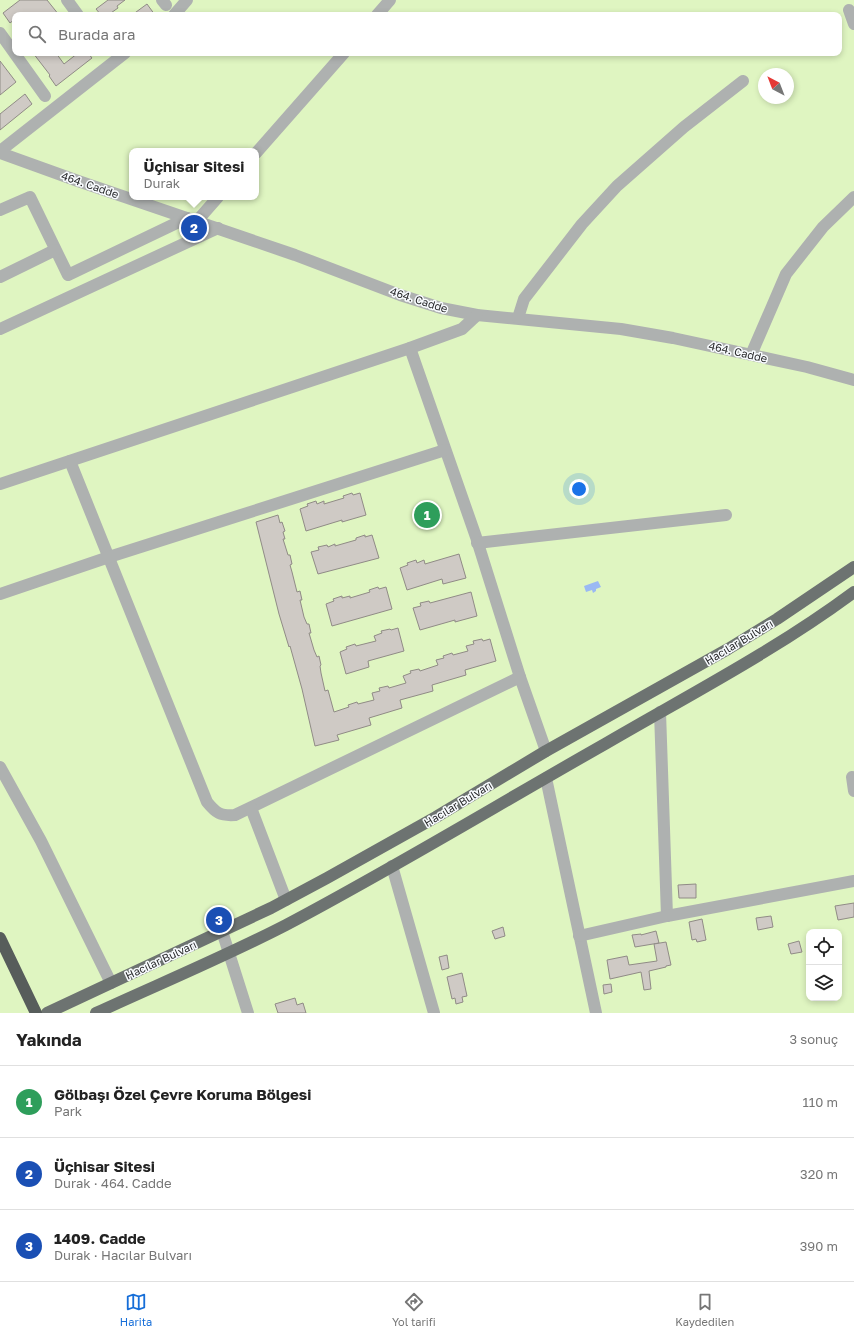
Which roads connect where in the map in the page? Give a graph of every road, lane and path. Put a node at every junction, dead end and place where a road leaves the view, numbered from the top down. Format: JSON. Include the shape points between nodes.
{"nodes":[{"id":1,"x":67,"y":0,"type":"edge"},
{"id":2,"x":187,"y":0,"type":"edge"},
{"id":3,"x":390,"y":0,"type":"edge"},
{"id":4,"x":850,"y":10,"type":"dead end"},
{"id":5,"x":76,"y":12,"type":"edge"},
{"id":6,"x":177,"y":12,"type":"edge"},
{"id":7,"x":380,"y":12,"type":"edge"},
{"id":8,"x":854,"y":24,"type":"edge"},
{"id":9,"x":0,"y":33,"type":"edge"},
{"id":10,"x":12,"y":50,"type":"edge"},
{"id":11,"x":16,"y":56,"type":"edge"},
{"id":12,"x":121,"y":56,"type":"edge"},
{"id":13,"x":341,"y":56,"type":"edge"},
{"id":14,"x":743,"y":81,"type":"dead end"},
{"id":15,"x":45,"y":96,"type":"dead end"},
{"id":16,"x":259,"y":150,"type":"edge"},
{"id":17,"x":0,"y":152,"type":"edge"},
{"id":18,"x":129,"y":197,"type":"edge"},
{"id":19,"x":854,"y":197,"type":"edge"},
{"id":20,"x":138,"y":200,"type":"edge"},
{"id":21,"x":214,"y":200,"type":"edge"},
{"id":22,"x":0,"y":210,"type":"edge"},
{"id":23,"x":192,"y":219,"type":"junction"},
{"id":24,"x":218,"y":228,"type":"junction"},
{"id":25,"x":55,"y":250,"type":"junction"},
{"id":26,"x":0,"y":277,"type":"edge"},
{"id":27,"x":477,"y":315,"type":"junction"},
{"id":28,"x":518,"y":318,"type":"junction"},
{"id":29,"x":0,"y":329,"type":"edge"},
{"id":30,"x":410,"y":348,"type":"junction"},
{"id":31,"x":752,"y":355,"type":"junction"},
{"id":32,"x":854,"y":380,"type":"edge"},
{"id":33,"x":445,"y":450,"type":"junction"},
{"id":34,"x":70,"y":461,"type":"junction"},
{"id":35,"x":0,"y":484,"type":"edge"},
{"id":36,"x":726,"y":515,"type":"dead end"},
{"id":37,"x":477,"y":543,"type":"junction"},
{"id":38,"x":109,"y":557,"type":"junction"},
{"id":39,"x":854,"y":567,"type":"edge"},
{"id":40,"x":854,"y":592,"type":"edge"},
{"id":41,"x":0,"y":594,"type":"edge"},
{"id":42,"x":520,"y":677,"type":"junction"},
{"id":43,"x":660,"y":712,"type":"junction"},
{"id":44,"x":546,"y":751,"type":"junction"},
{"id":45,"x":0,"y":767,"type":"edge"},
{"id":46,"x":852,"y":777,"type":"dead end"},
{"id":47,"x":546,"y":778,"type":"junction"},
{"id":48,"x":854,"y":791,"type":"edge"},
{"id":49,"x":251,"y":808,"type":"junction"},
{"id":50,"x":392,"y":866,"type":"junction"},
{"id":51,"x":854,"y":881,"type":"edge"},
{"id":52,"x":286,"y":900,"type":"junction"},
{"id":53,"x":667,"y":916,"type":"junction"},
{"id":54,"x":222,"y":930,"type":"junction"},
{"id":55,"x":579,"y":936,"type":"junction"},
{"id":56,"x":0,"y":938,"type":"edge"},
{"id":57,"x":229,"y":952,"type":"junction"},
{"id":58,"x":111,"y":983,"type":"junction"},
{"id":59,"x":36,"y":1013,"type":"edge"},
{"id":60,"x":47,"y":1013,"type":"edge"},
{"id":61,"x":96,"y":1013,"type":"edge"},
{"id":62,"x":248,"y":1013,"type":"edge"},
{"id":63,"x":434,"y":1013,"type":"edge"},
{"id":64,"x":596,"y":1013,"type":"edge"}],
"edges":[{"from":1,"to":5,"type":"street"},
{"from":2,"to":6,"type":"street"},
{"from":3,"to":7,"type":"street"},
{"from":4,"to":8,"type":"street"},
{"from":9,"to":10,"type":"street"},
{"from":11,"to":15,"type":"street"},
{"from":12,"to":17,"type":"street"},
{"from":13,"to":16,"type":"street"},
{"from":14,"to":28,"type":"street","via":[[684,127],[617,186],[582,224],[524,299]]},
{"from":17,"to":18,"type":"street","name":"464. Cadde"},
{"from":19,"to":31,"type":"street","via":[[823,227],[786,274]]},
{"from":20,"to":23,"type":"street","name":"464. Cadde"},
{"from":21,"to":23,"type":"street"},
{"from":22,"to":25,"type":"street","via":[[30,197]]},
{"from":23,"to":24,"type":"street","name":"464. Cadde"},
{"from":23,"to":25,"type":"street","via":[[68,275]]},
{"from":24,"to":27,"type":"street","name":"464. Cadde","via":[[423,303]]},
{"from":24,"to":29,"type":"street"},
{"from":25,"to":26,"type":"street"},
{"from":27,"to":28,"type":"street","name":"464. Cadde"},
{"from":27,"to":30,"type":"street","via":[[462,329]]},
{"from":28,"to":31,"type":"street","name":"464. Cadde","via":[[620,329]]},
{"from":30,"to":33,"type":"street"},
{"from":30,"to":34,"type":"street"},
{"from":31,"to":32,"type":"street","name":"464. Cadde"},
{"from":33,"to":37,"type":"street"},
{"from":33,"to":38,"type":"street"},
{"from":34,"to":35,"type":"street"},
{"from":34,"to":38,"type":"street"},
{"from":36,"to":37,"type":"street"},
{"from":37,"to":42,"type":"street"},
{"from":38,"to":41,"type":"street"},
{"from":38,"to":49,"type":"street","via":[[207,802],[215,812],[226,816]]},
{"from":39,"to":44,"type":"main road","name":"Hacılar Bulvarı","via":[[728,649]]},
{"from":40,"to":43,"type":"main road","name":"Hacılar Bulvarı","via":[[763,654]]},
{"from":42,"to":44,"type":"street"},
{"from":42,"to":49,"type":"street"},
{"from":43,"to":47,"type":"main road","name":"Hacılar Bulvarı"},
{"from":43,"to":53,"type":"street"},
{"from":44,"to":52,"type":"main road","name":"Hacılar Bulvarı","via":[[413,830]]},
{"from":45,"to":58,"type":"street","via":[[41,841]]},
{"from":46,"to":48,"type":"street"},
{"from":47,"to":50,"type":"main road","name":"Hacılar Bulvarı"},
{"from":47,"to":55,"type":"street"},
{"from":49,"to":52,"type":"street"},
{"from":50,"to":57,"type":"main road","name":"Hacılar Bulvarı","via":[[308,913]]},
{"from":50,"to":63,"type":"street"},
{"from":51,"to":53,"type":"street"},
{"from":52,"to":54,"type":"main road","name":"Hacılar Bulvarı"},
{"from":53,"to":55,"type":"street"},
{"from":54,"to":57,"type":"street"},
{"from":54,"to":58,"type":"main road","name":"Hacılar Bulvarı"},
{"from":55,"to":64,"type":"street"},
{"from":56,"to":59,"type":"highway"},
{"from":57,"to":61,"type":"main road","name":"Hacılar Bulvarı"},
{"from":57,"to":62,"type":"street"},
{"from":58,"to":60,"type":"main road","name":"Hacılar Bulvarı"}]}
